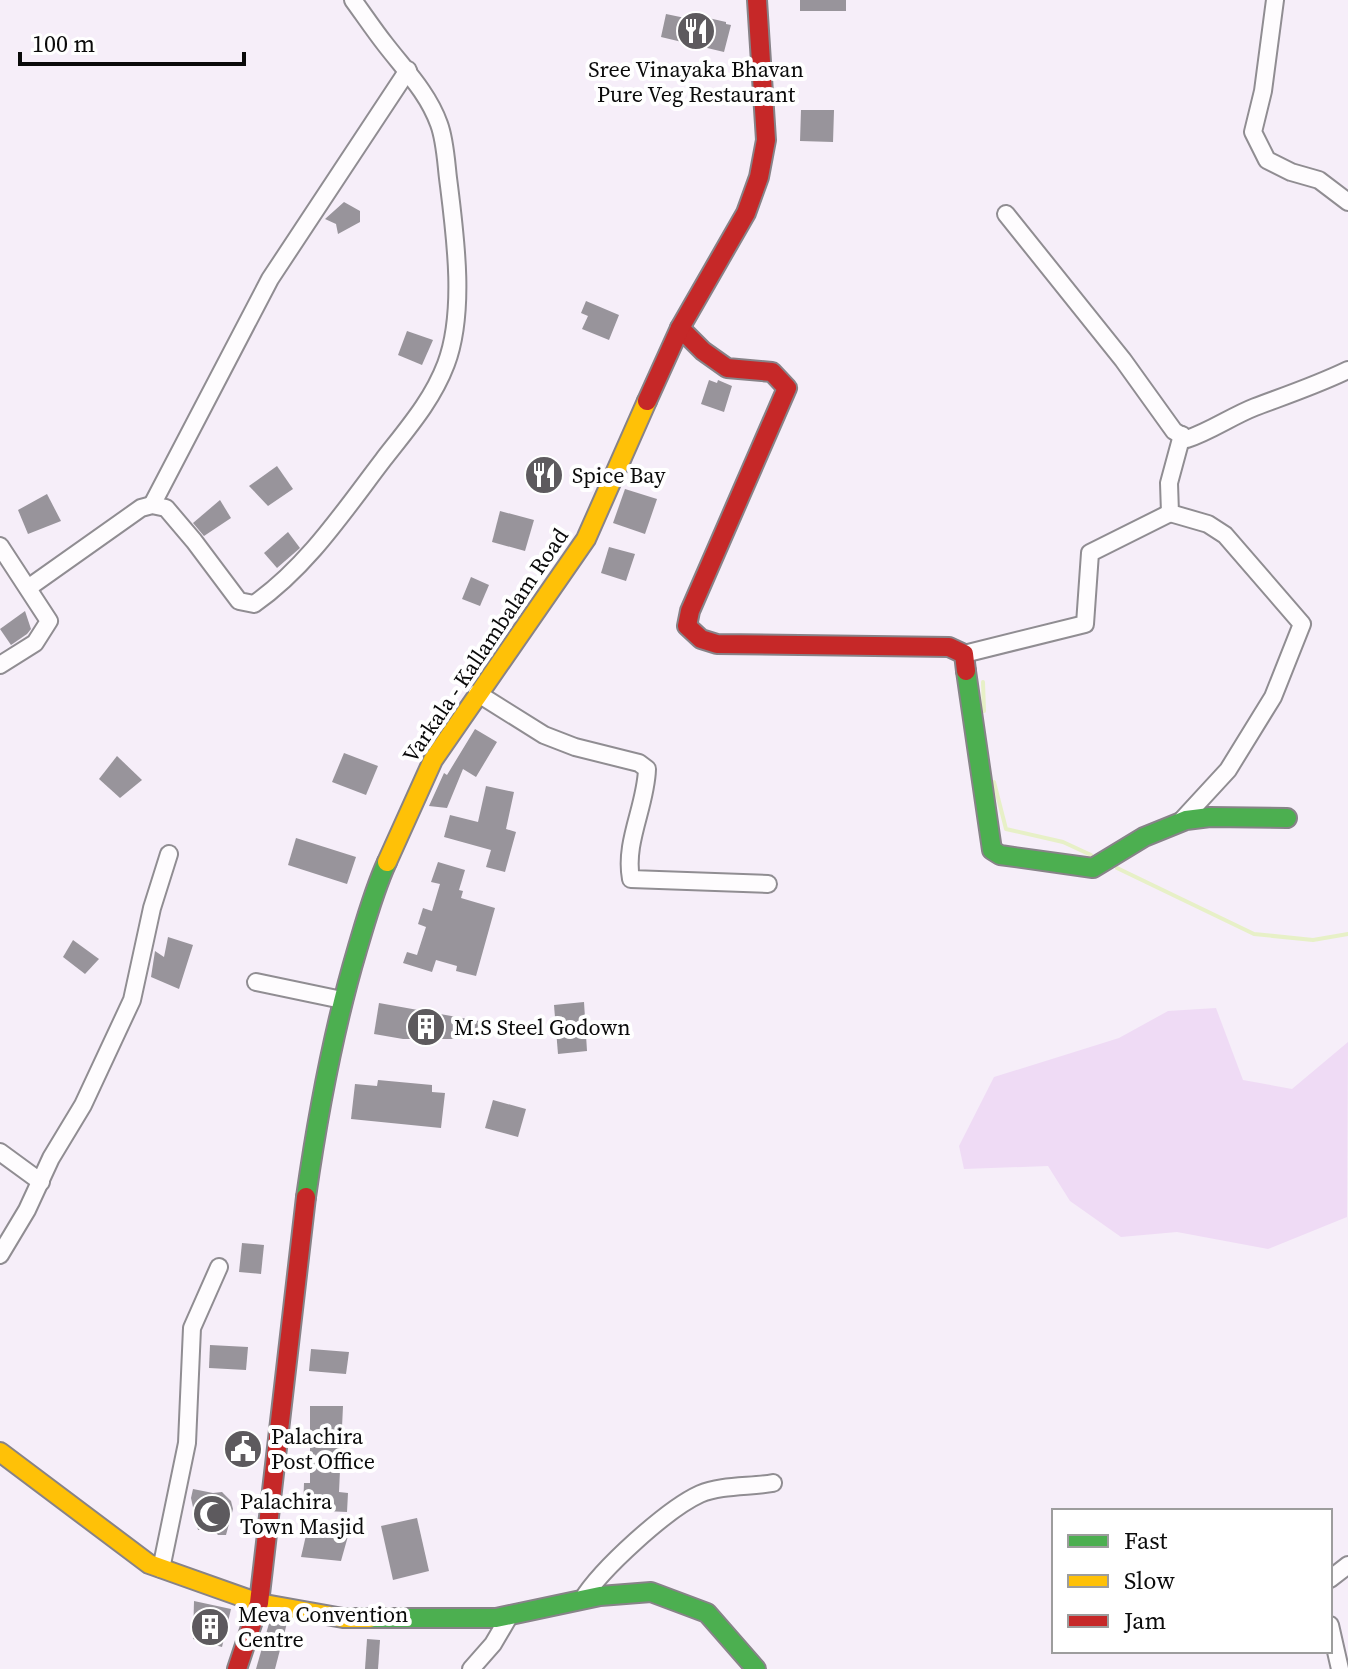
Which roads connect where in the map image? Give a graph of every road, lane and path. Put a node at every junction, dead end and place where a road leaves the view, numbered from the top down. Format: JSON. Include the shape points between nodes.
{"nodes":[{"id":1,"x":353,"y":0,"type":"edge"},
{"id":2,"x":757,"y":0,"type":"edge"},
{"id":3,"x":1275,"y":0,"type":"edge"},
{"id":4,"x":408,"y":70,"type":"junction"},
{"id":5,"x":1348,"y":202,"type":"edge"},
{"id":6,"x":1006,"y":214,"type":"dead end"},
{"id":7,"x":680,"y":328,"type":"junction"},
{"id":8,"x":1348,"y":370,"type":"edge"},
{"id":9,"x":1182,"y":435,"type":"junction"},
{"id":10,"x":152,"y":505,"type":"junction"},
{"id":11,"x":1170,"y":513,"type":"junction"},
{"id":12,"x":0,"y":546,"type":"edge"},
{"id":13,"x":28,"y":588,"type":"junction"},
{"id":14,"x":964,"y":654,"type":"junction"},
{"id":15,"x":0,"y":665,"type":"edge"},
{"id":16,"x":477,"y":693,"type":"junction"},
{"id":17,"x":1287,"y":818,"type":"dead end"},
{"id":18,"x":1178,"y":824,"type":"junction"},
{"id":19,"x":169,"y":854,"type":"dead end"},
{"id":20,"x":768,"y":884,"type":"dead end"},
{"id":21,"x":256,"y":982,"type":"dead end"},
{"id":22,"x":342,"y":1000,"type":"junction"},
{"id":23,"x":0,"y":1152,"type":"edge"},
{"id":24,"x":41,"y":1182,"type":"junction"},
{"id":25,"x":0,"y":1255,"type":"edge"},
{"id":26,"x":219,"y":1267,"type":"dead end"},
{"id":27,"x":0,"y":1452,"type":"edge"},
{"id":28,"x":773,"y":1483,"type":"dead end"},
{"id":29,"x":1348,"y":1565,"type":"edge"},
{"id":30,"x":161,"y":1569,"type":"junction"},
{"id":31,"x":1332,"y":1577,"type":"edge"},
{"id":32,"x":582,"y":1600,"type":"junction"},
{"id":33,"x":259,"y":1603,"type":"junction"},
{"id":34,"x":510,"y":1615,"type":"junction"},
{"id":35,"x":1332,"y":1634,"type":"edge"},
{"id":36,"x":237,"y":1669,"type":"edge"},
{"id":37,"x":471,"y":1669,"type":"edge"},
{"id":38,"x":756,"y":1669,"type":"edge"},
{"id":39,"x":1340,"y":1669,"type":"edge"}],
"edges":[{"from":1,"to":4,"type":"street"},
{"from":2,"to":7,"type":"main road","name":"Varkala - Kallambalam Road","via":[[766,140],[759,177],[746,213]]},
{"from":3,"to":5,"type":"street","via":[[1253,132],[1267,160],[1319,180]]},
{"from":4,"to":10,"type":"street","via":[[270,279]]},
{"from":4,"to":10,"type":"street","via":[[441,127],[457,275],[447,362],[430,400],[303,561],[254,604],[239,601],[166,508]]},
{"from":6,"to":9,"type":"street"},
{"from":7,"to":14,"type":"main road","via":[[727,368],[772,372],[787,388],[690,611],[687,626],[695,636],[716,645],[949,647]]},
{"from":7,"to":16,"type":"main road","name":"Varkala - Kallambalam Road","via":[[586,539]]},
{"from":8,"to":9,"type":"street","via":[[1205,433],[1187,439]]},
{"from":9,"to":11,"type":"street","via":[[1169,483]]},
{"from":10,"to":13,"type":"street"},
{"from":11,"to":14,"type":"street","via":[[1090,553],[1085,624]]},
{"from":11,"to":18,"type":"street","via":[[1225,535],[1302,624],[1273,697],[1228,770]]},
{"from":12,"to":13,"type":"street"},
{"from":13,"to":15,"type":"street","via":[[49,621],[35,643]]},
{"from":14,"to":18,"type":"main road","via":[[992,850],[1093,868]]},
{"from":16,"to":20,"type":"street","via":[[544,735],[647,769],[647,791],[628,861],[631,879]]},
{"from":16,"to":22,"type":"main road","name":"Varkala - Kallambalam Road","via":[[433,760],[383,871]]},
{"from":17,"to":18,"type":"main road","via":[[1200,818]]},
{"from":19,"to":24,"type":"street","via":[[132,1000]]},
{"from":21,"to":22,"type":"street"},
{"from":22,"to":33,"type":"main road","name":"Varkala - Kallambalam Road","via":[[317,1117]]},
{"from":23,"to":24,"type":"street"},
{"from":24,"to":25,"type":"street"},
{"from":26,"to":30,"type":"street","via":[[192,1328],[187,1443]]},
{"from":27,"to":30,"type":"main road"},
{"from":28,"to":32,"type":"street","via":[[703,1493],[684,1503],[613,1562]]},
{"from":29,"to":31,"type":"street"},
{"from":30,"to":33,"type":"main road"},
{"from":32,"to":34,"type":"main road"},
{"from":32,"to":38,"type":"main road","via":[[651,1592],[707,1613]]},
{"from":33,"to":34,"type":"main road","via":[[343,1618]]},
{"from":33,"to":36,"type":"main road","name":"Varkala - Kallambalam Road"},
{"from":34,"to":37,"type":"street"},
{"from":35,"to":39,"type":"street"}]}
